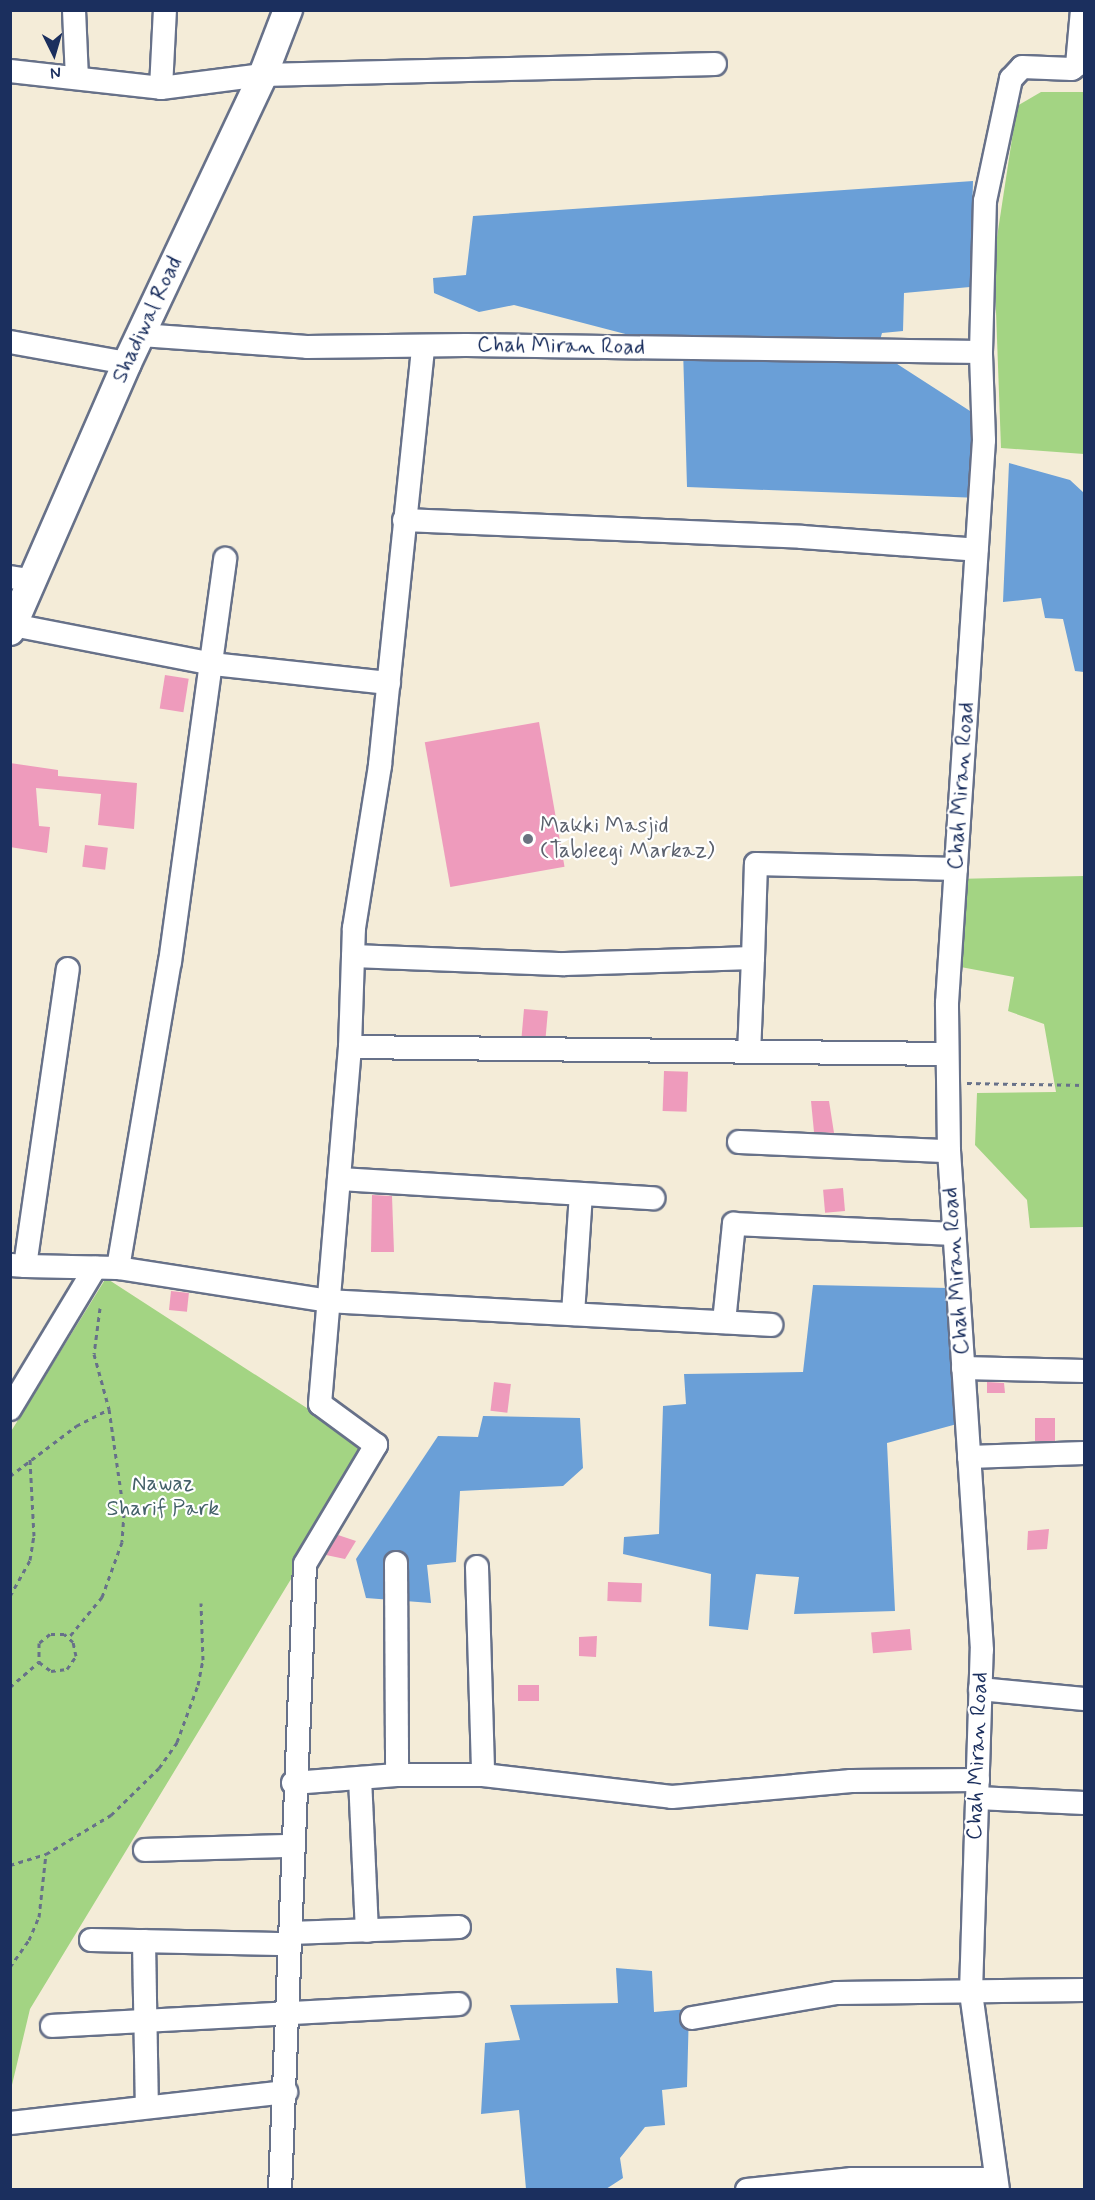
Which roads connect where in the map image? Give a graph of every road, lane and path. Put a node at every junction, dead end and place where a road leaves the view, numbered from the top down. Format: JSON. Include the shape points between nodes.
{"nodes":[{"id":1,"x":74,"y":10,"type":"edge"},
{"id":2,"x":165,"y":10,"type":"edge"},
{"id":3,"x":288,"y":10,"type":"edge"},
{"id":4,"x":1082,"y":10,"type":"edge"},
{"id":5,"x":715,"y":64,"type":"dead end"},
{"id":6,"x":10,"y":71,"type":"edge"},
{"id":7,"x":263,"y":75,"type":"junction"},
{"id":8,"x":77,"y":78,"type":"junction"},
{"id":9,"x":161,"y":87,"type":"junction"},
{"id":10,"x":141,"y":335,"type":"junction"},
{"id":11,"x":10,"y":342,"type":"edge"},
{"id":12,"x":423,"y":346,"type":"junction"},
{"id":13,"x":981,"y":352,"type":"junction"},
{"id":14,"x":127,"y":363,"type":"junction"},
{"id":15,"x":404,"y":520,"type":"junction"},
{"id":16,"x":977,"y":550,"type":"junction"},
{"id":17,"x":225,"y":559,"type":"dead end"},
{"id":18,"x":22,"y":579,"type":"edge"},
{"id":19,"x":12,"y":628,"type":"edge"},
{"id":20,"x":213,"y":664,"type":"junction"},
{"id":21,"x":389,"y":683,"type":"junction"},
{"id":22,"x":956,"y":868,"type":"junction"},
{"id":23,"x":353,"y":956,"type":"junction"},
{"id":24,"x":753,"y":958,"type":"junction"},
{"id":25,"x":68,"y":969,"type":"dead end"},
{"id":26,"x":350,"y":1047,"type":"junction"},
{"id":27,"x":749,"y":1052,"type":"junction"},
{"id":28,"x":947,"y":1054,"type":"junction"},
{"id":29,"x":947,"y":1083,"type":"junction"},
{"id":30,"x":1084,"y":1085,"type":"edge"},
{"id":31,"x":739,"y":1142,"type":"dead end"},
{"id":32,"x":950,"y":1151,"type":"junction"},
{"id":33,"x":339,"y":1179,"type":"junction"},
{"id":34,"x":581,"y":1194,"type":"junction"},
{"id":35,"x":653,"y":1198,"type":"dead end"},
{"id":36,"x":954,"y":1234,"type":"junction"},
{"id":37,"x":18,"y":1265,"type":"edge"},
{"id":38,"x":107,"y":1268,"type":"junction"},
{"id":39,"x":328,"y":1301,"type":"junction"},
{"id":40,"x":100,"y":1308,"type":"dead end"},
{"id":41,"x":573,"y":1314,"type":"junction"},
{"id":42,"x":724,"y":1322,"type":"junction"},
{"id":43,"x":771,"y":1324,"type":"dead end"},
{"id":44,"x":963,"y":1368,"type":"junction"},
{"id":45,"x":1084,"y":1371,"type":"edge"},
{"id":46,"x":10,"y":1409,"type":"edge"},
{"id":47,"x":109,"y":1409,"type":"junction"},
{"id":48,"x":1084,"y":1453,"type":"edge"},
{"id":49,"x":969,"y":1457,"type":"junction"},
{"id":50,"x":30,"y":1459,"type":"junction"},
{"id":51,"x":10,"y":1476,"type":"edge"},
{"id":52,"x":396,"y":1563,"type":"dead end"},
{"id":53,"x":477,"y":1567,"type":"dead end"},
{"id":54,"x":10,"y":1596,"type":"edge"},
{"id":55,"x":201,"y":1604,"type":"dead end"},
{"id":56,"x":69,"y":1637,"type":"junction"},
{"id":57,"x":39,"y":1662,"type":"junction"},
{"id":58,"x":10,"y":1687,"type":"edge"},
{"id":59,"x":980,"y":1689,"type":"junction"},
{"id":60,"x":1084,"y":1700,"type":"edge"},
{"id":61,"x":397,"y":1775,"type":"junction"},
{"id":62,"x":483,"y":1775,"type":"junction"},
{"id":63,"x":360,"y":1778,"type":"junction"},
{"id":64,"x":293,"y":1783,"type":"junction"},
{"id":65,"x":977,"y":1789,"type":"junction"},
{"id":66,"x":1084,"y":1803,"type":"edge"},
{"id":67,"x":292,"y":1846,"type":"junction"},
{"id":68,"x":145,"y":1850,"type":"dead end"},
{"id":69,"x":46,"y":1854,"type":"junction"},
{"id":70,"x":10,"y":1865,"type":"edge"},
{"id":71,"x":459,"y":1927,"type":"dead end"},
{"id":72,"x":367,"y":1930,"type":"junction"},
{"id":73,"x":290,"y":1939,"type":"junction"},
{"id":74,"x":91,"y":1940,"type":"dead end"},
{"id":75,"x":144,"y":1941,"type":"junction"},
{"id":76,"x":10,"y":1967,"type":"edge"},
{"id":77,"x":1084,"y":1990,"type":"edge"},
{"id":78,"x":971,"y":1992,"type":"junction"},
{"id":79,"x":458,"y":2004,"type":"dead end"},
{"id":80,"x":288,"y":2013,"type":"junction"},
{"id":81,"x":692,"y":2018,"type":"dead end"},
{"id":82,"x":146,"y":2021,"type":"junction"},
{"id":83,"x":51,"y":2026,"type":"dead end"},
{"id":84,"x":286,"y":2092,"type":"junction"},
{"id":85,"x":147,"y":2107,"type":"junction"},
{"id":86,"x":10,"y":2123,"type":"edge"},
{"id":87,"x":997,"y":2184,"type":"edge"},
{"id":88,"x":280,"y":2190,"type":"edge"},
{"id":89,"x":747,"y":2190,"type":"edge"}],
"edges":[{"from":1,"to":8,"type":"street"},
{"from":2,"to":9,"type":"street"},
{"from":3,"to":7,"type":"main road","name":"Shadiwal Road"},
{"from":4,"to":13,"type":"street","name":"Chah Miran Road","via":[[1077,64],[1072,69],[1022,67],[1011,79],[985,201]]},
{"from":5,"to":7,"type":"street"},
{"from":6,"to":8,"type":"street"},
{"from":7,"to":9,"type":"street"},
{"from":7,"to":10,"type":"main road","name":"Shadiwal Road"},
{"from":8,"to":9,"type":"street"},
{"from":10,"to":12,"type":"street","name":"Chah Miran Road","via":[[307,348]]},
{"from":10,"to":14,"type":"main road","name":"Shadiwal Road"},
{"from":11,"to":14,"type":"street"},
{"from":12,"to":13,"type":"street","name":"Chah Miran Road"},
{"from":12,"to":15,"type":"street"},
{"from":13,"to":16,"type":"street","name":"Chah Miran Road","via":[[984,440]]},
{"from":14,"to":18,"type":"main road","name":"Shadiwal Road"},
{"from":15,"to":16,"type":"street","via":[[802,537]]},
{"from":15,"to":21,"type":"street"},
{"from":16,"to":22,"type":"street","name":"Chah Miran Road"},
{"from":17,"to":20,"type":"street"},
{"from":18,"to":19,"type":"main road","name":"Shadiwal Road"},
{"from":19,"to":20,"type":"street"},
{"from":20,"to":21,"type":"street"},
{"from":20,"to":38,"type":"street","via":[[170,962]]},
{"from":21,"to":23,"type":"street"},
{"from":22,"to":24,"type":"street","via":[[756,864]]},
{"from":22,"to":28,"type":"street","name":"Chah Miran Road"},
{"from":23,"to":24,"type":"street","via":[[565,964]]},
{"from":23,"to":26,"type":"street"},
{"from":24,"to":27,"type":"street"},
{"from":25,"to":37,"type":"street"},
{"from":26,"to":27,"type":"street"},
{"from":26,"to":33,"type":"street"},
{"from":27,"to":28,"type":"street"},
{"from":28,"to":29,"type":"street","name":"Chah Miran Road"},
{"from":29,"to":30,"type":"path"},
{"from":29,"to":32,"type":"street","name":"Chah Miran Road"},
{"from":31,"to":32,"type":"street"},
{"from":32,"to":36,"type":"street","name":"Chah Miran Road"},
{"from":33,"to":34,"type":"street"},
{"from":33,"to":39,"type":"street"},
{"from":34,"to":35,"type":"street"},
{"from":34,"to":41,"type":"street"},
{"from":36,"to":42,"type":"street","via":[[734,1224]]},
{"from":36,"to":44,"type":"street","name":"Chah Miran Road"},
{"from":37,"to":38,"type":"street"},
{"from":38,"to":39,"type":"street"},
{"from":38,"to":46,"type":"street"},
{"from":39,"to":41,"type":"street"},
{"from":39,"to":64,"type":"street","via":[[320,1404],[376,1446],[305,1564]]},
{"from":40,"to":47,"type":"path","via":[[94,1354]]},
{"from":41,"to":42,"type":"street"},
{"from":42,"to":43,"type":"street"},
{"from":44,"to":45,"type":"street"},
{"from":44,"to":49,"type":"street","name":"Chah Miran Road"},
{"from":47,"to":50,"type":"path","via":[[76,1426]]},
{"from":47,"to":56,"type":"path","via":[[124,1513],[122,1542],[102,1597]]},
{"from":48,"to":49,"type":"street"},
{"from":49,"to":59,"type":"street","name":"Chah Miran Road","via":[[979,1594]]},
{"from":50,"to":51,"type":"path"},
{"from":50,"to":54,"type":"path","via":[[34,1536],[30,1560]]},
{"from":52,"to":61,"type":"street"},
{"from":53,"to":62,"type":"street"},
{"from":55,"to":69,"type":"path","via":[[200,1677],[177,1742],[159,1768],[111,1815]]},
{"from":56,"to":57,"type":"path","via":[[57,1633],[43,1637],[37,1650]]},
{"from":56,"to":57,"type":"path","via":[[76,1656],[67,1669],[51,1671]]},
{"from":57,"to":58,"type":"path"},
{"from":59,"to":60,"type":"street"},
{"from":59,"to":65,"type":"street","name":"Chah Miran Road"},
{"from":61,"to":62,"type":"street"},
{"from":61,"to":63,"type":"street"},
{"from":62,"to":65,"type":"street","via":[[672,1797],[851,1781]]},
{"from":63,"to":64,"type":"street"},
{"from":63,"to":72,"type":"street"},
{"from":64,"to":67,"type":"street"},
{"from":65,"to":66,"type":"street"},
{"from":65,"to":78,"type":"street","name":"Chah Miran Road"},
{"from":67,"to":68,"type":"street"},
{"from":67,"to":73,"type":"street"},
{"from":69,"to":70,"type":"path"},
{"from":69,"to":76,"type":"path","via":[[39,1917]]},
{"from":71,"to":72,"type":"street"},
{"from":72,"to":73,"type":"street"},
{"from":73,"to":75,"type":"street"},
{"from":73,"to":80,"type":"street"},
{"from":74,"to":75,"type":"street"},
{"from":75,"to":82,"type":"street"},
{"from":77,"to":78,"type":"street"},
{"from":78,"to":81,"type":"street","via":[[837,1993]]},
{"from":78,"to":87,"type":"street","name":"Chah Miran Road"},
{"from":79,"to":80,"type":"street"},
{"from":80,"to":82,"type":"street"},
{"from":80,"to":84,"type":"street"},
{"from":82,"to":83,"type":"street"},
{"from":82,"to":85,"type":"street"},
{"from":84,"to":85,"type":"street"},
{"from":84,"to":88,"type":"street"},
{"from":85,"to":86,"type":"street"},
{"from":87,"to":89,"type":"street","via":[[852,2180]]}]}
